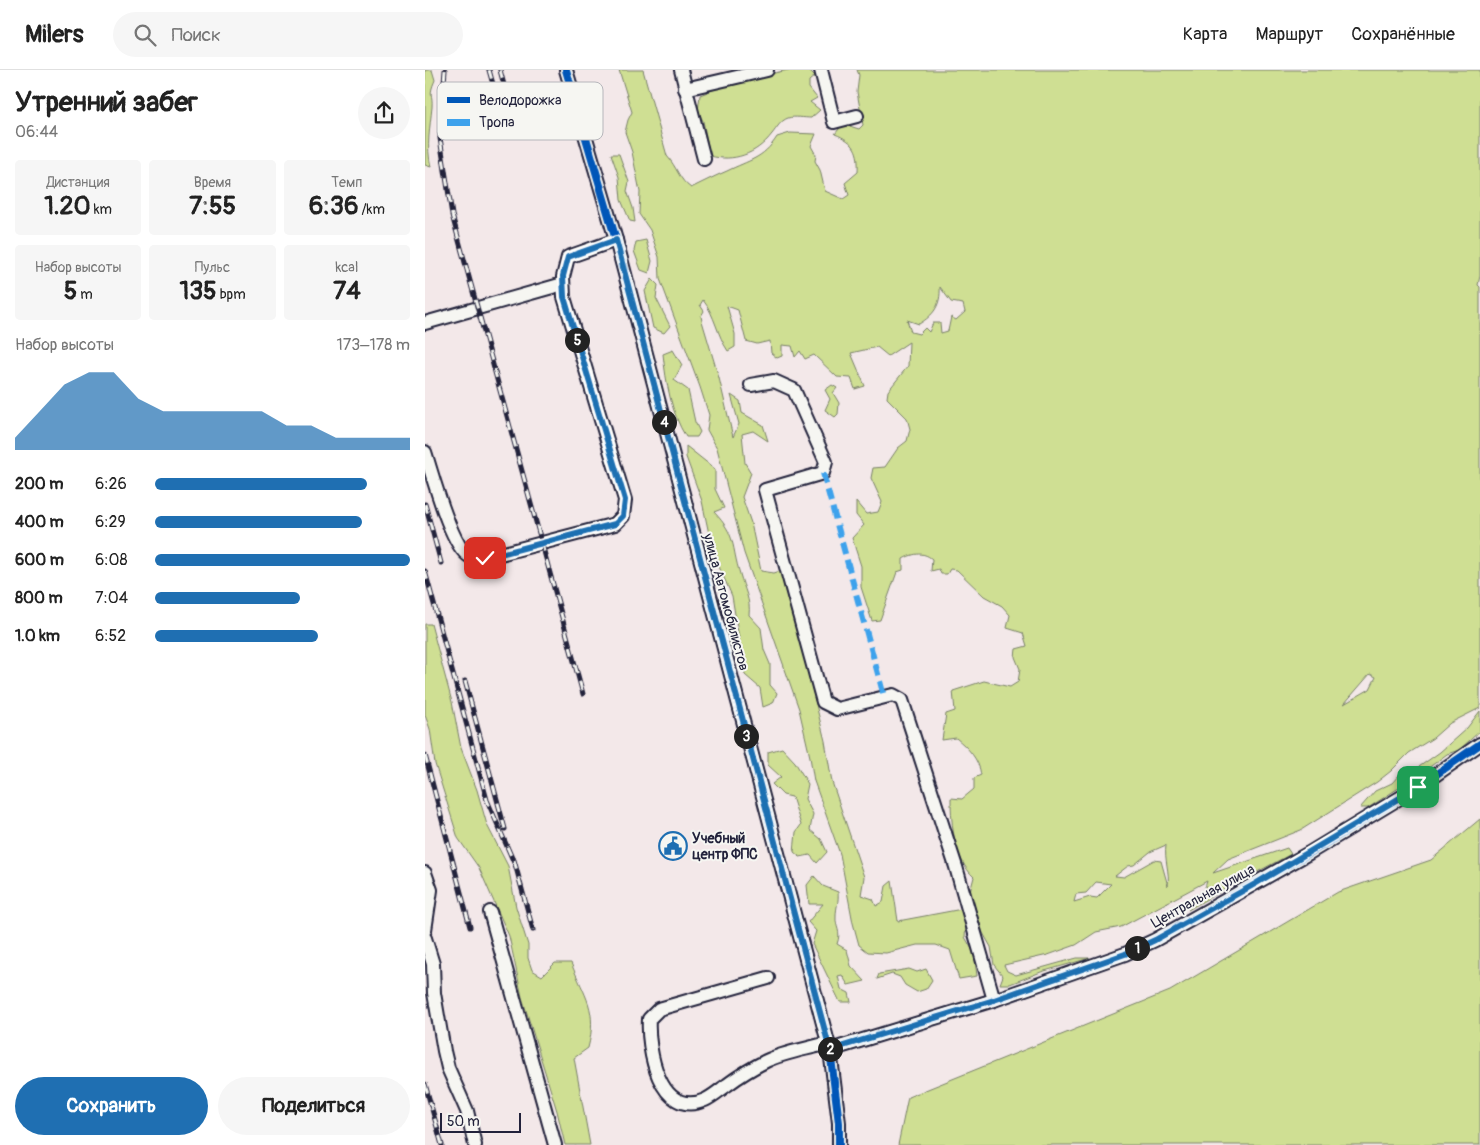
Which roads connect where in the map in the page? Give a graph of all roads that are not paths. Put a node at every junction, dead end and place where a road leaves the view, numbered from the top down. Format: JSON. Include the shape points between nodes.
{"nodes":[{"id":1,"x":566,"y":70,"type":"edge"},
{"id":2,"x":681,"y":70,"type":"edge"},
{"id":3,"x":767,"y":70,"type":"edge"},
{"id":4,"x":821,"y":70,"type":"edge"},
{"id":5,"x":570,"y":82,"type":"edge"},
{"id":6,"x":685,"y":89,"type":"junction"},
{"id":7,"x":857,"y":116,"type":"dead end"},
{"id":8,"x":587,"y":140,"type":"edge"},
{"id":9,"x":704,"y":159,"type":"dead end"},
{"id":10,"x":616,"y":240,"type":"junction"},
{"id":11,"x":563,"y":284,"type":"junction"},
{"id":12,"x":425,"y":323,"type":"edge"},
{"id":13,"x":751,"y":385,"type":"dead end"},
{"id":14,"x":425,"y":452,"type":"edge"},
{"id":15,"x":1480,"y":744,"type":"edge"},
{"id":16,"x":425,"y":873,"type":"edge"},
{"id":17,"x":490,"y":912,"type":"dead end"},
{"id":18,"x":425,"y":930,"type":"edge"},
{"id":19,"x":425,"y":938,"type":"edge"},
{"id":20,"x":768,"y":978,"type":"dead end"},
{"id":21,"x":994,"y":1000,"type":"junction"},
{"id":22,"x":829,"y":1046,"type":"junction"},
{"id":23,"x":475,"y":1145,"type":"edge"},
{"id":24,"x":555,"y":1145,"type":"edge"},
{"id":25,"x":839,"y":1145,"type":"edge"}],
"edges":[{"from":1,"to":5,"type":"street","name":"улица Автомобилистов"},
{"from":2,"to":6,"type":"street"},
{"from":3,"to":6,"type":"street"},
{"from":4,"to":7,"type":"street","via":[[834,122]]},
{"from":6,"to":9,"type":"street"},
{"from":8,"to":10,"type":"street","name":"улица Автомобилистов"},
{"from":10,"to":11,"type":"street","via":[[568,257]]},
{"from":10,"to":22,"type":"street","name":"улица Автомобилистов"},
{"from":11,"to":12,"type":"street"},
{"from":11,"to":14,"type":"street","via":[[564,297],[625,500],[623,516],[615,524],[485,558],[469,556],[460,547],[448,522]]},
{"from":13,"to":21,"type":"street","via":[[774,381],[794,390],[827,462],[823,473],[765,490],[823,702],[837,709],[893,695],[902,700],[956,867]]},
{"from":15,"to":21,"type":"street","name":"Центральная улица","via":[[1418,787],[1334,838],[1155,940],[1125,954]]},
{"from":16,"to":18,"type":"street","via":[[431,890]]},
{"from":17,"to":24,"type":"street"},
{"from":19,"to":23,"type":"street","via":[[433,964],[434,993],[446,1059],[467,1111]]},
{"from":20,"to":22,"type":"street","name":"Центральная улица","via":[[659,1009],[649,1019],[651,1055],[658,1078],[671,1096],[685,1103],[704,1101],[768,1060]]},
{"from":21,"to":22,"type":"street","name":"Центральная улица"},
{"from":22,"to":25,"type":"street","name":"улица Автомобилистов"}]}
